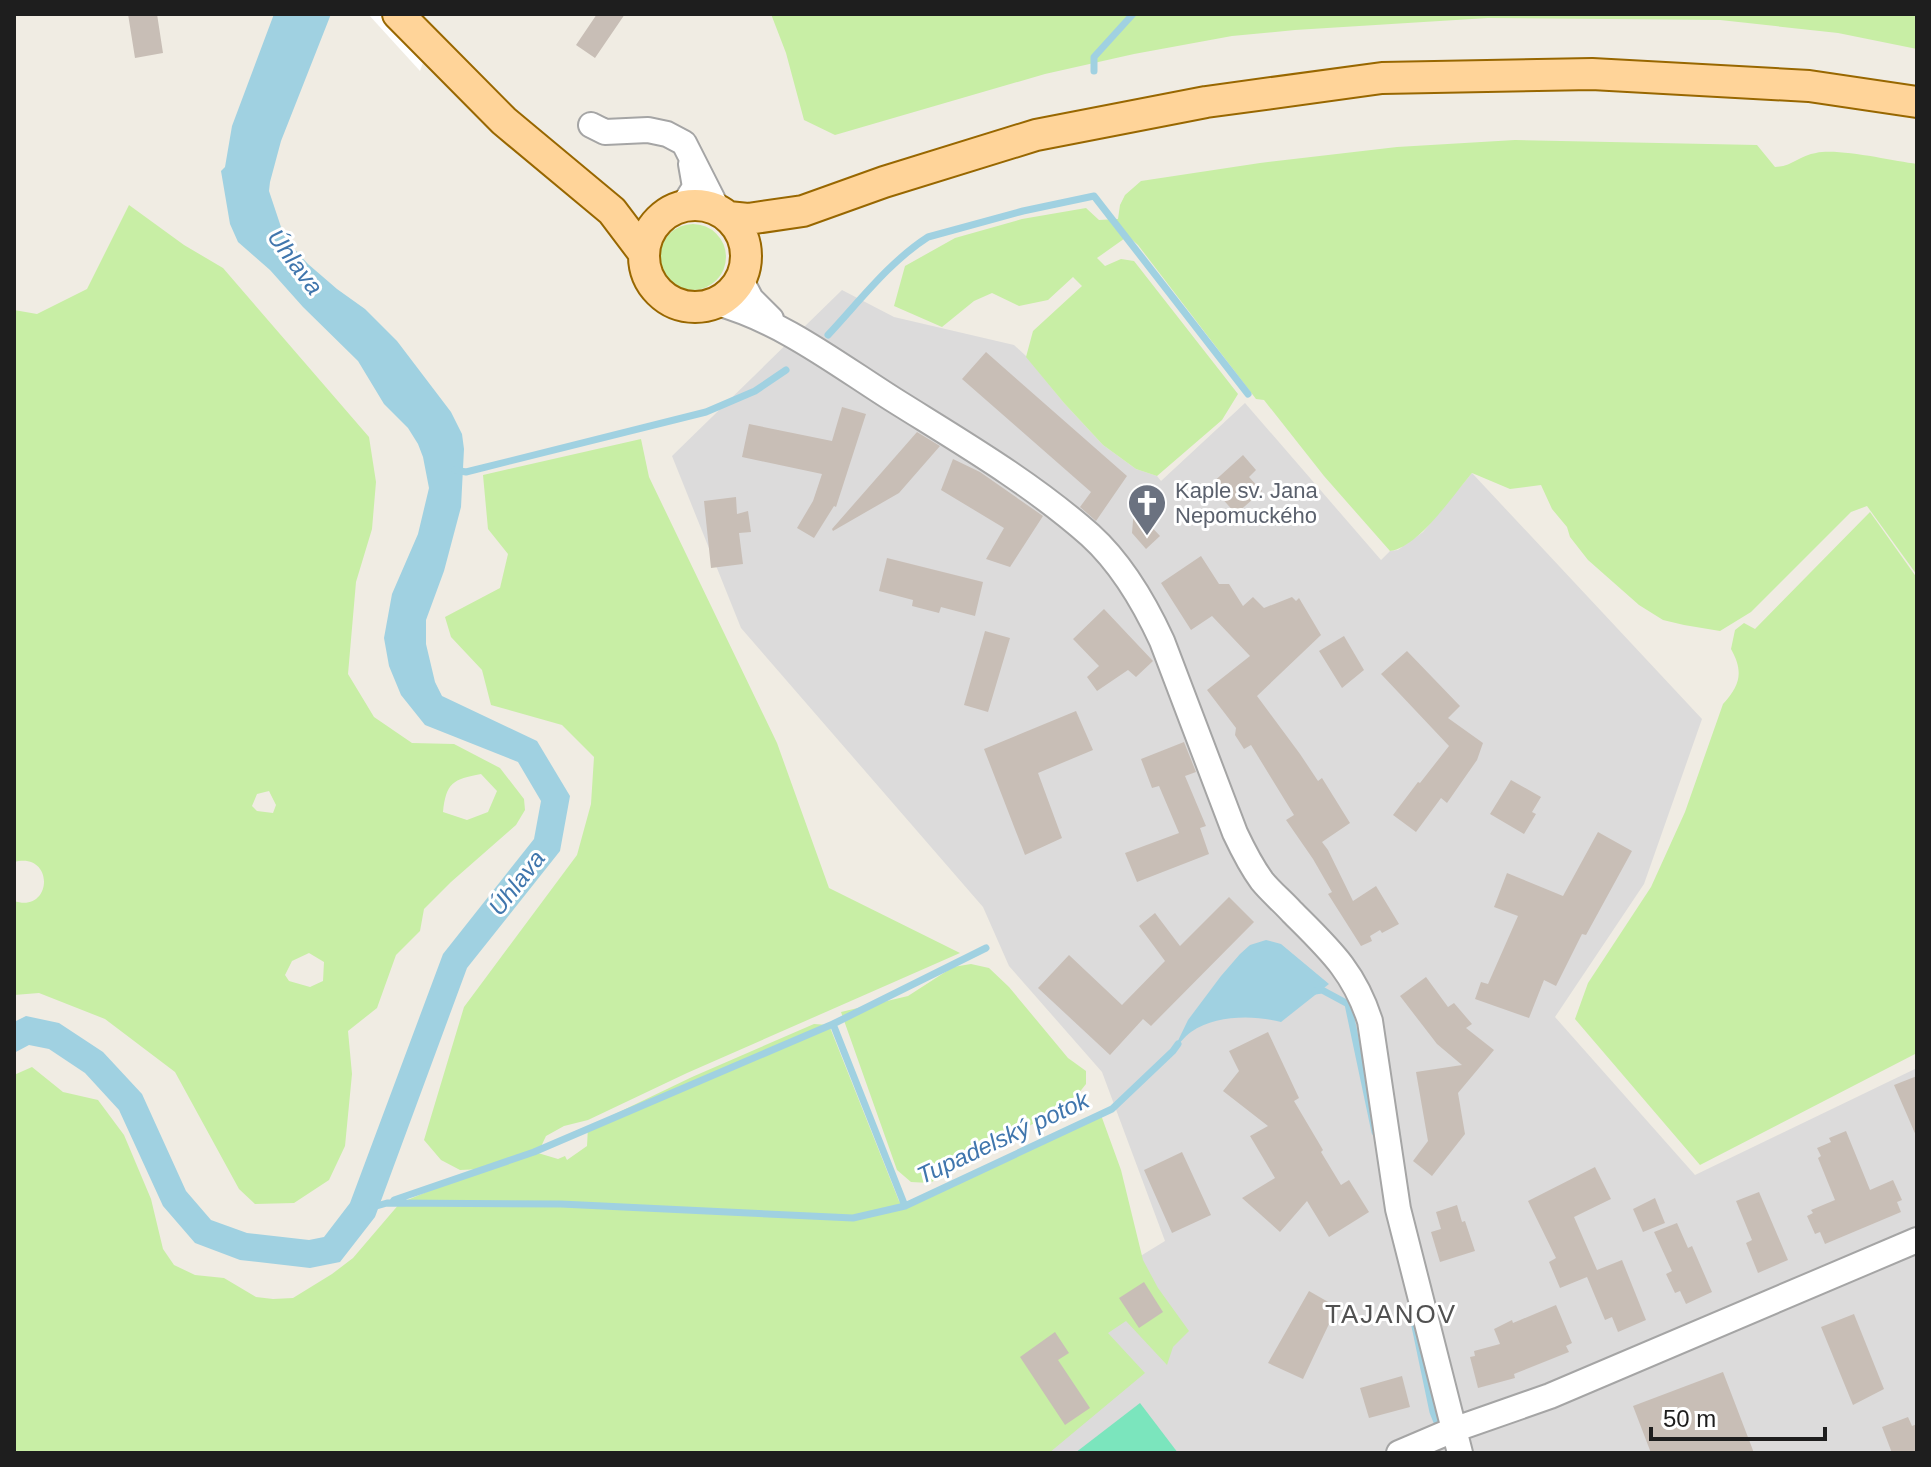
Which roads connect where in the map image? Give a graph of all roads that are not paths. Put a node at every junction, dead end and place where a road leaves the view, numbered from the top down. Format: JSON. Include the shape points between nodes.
{"nodes":[{"id":1,"x":398,"y":14,"type":"edge"},
{"id":2,"x":1917,"y":102,"type":"edge"},
{"id":3,"x":591,"y":125,"type":"dead end"},
{"id":4,"x":690,"y":153,"type":"junction"},
{"id":5,"x":612,"y":211,"type":"junction"},
{"id":6,"x":803,"y":211,"type":"junction"},
{"id":7,"x":671,"y":212,"type":"junction"},
{"id":8,"x":723,"y":213,"type":"junction"},
{"id":9,"x":643,"y":252,"type":"junction"},
{"id":10,"x":743,"y":269,"type":"junction"},
{"id":11,"x":717,"y":303,"type":"junction"},
{"id":12,"x":782,"y":329,"type":"junction"},
{"id":13,"x":1917,"y":1240,"type":"edge"},
{"id":14,"x":1456,"y":1441,"type":"edge"},
{"id":15,"x":1399,"y":1453,"type":"edge"}],
"edges":[{"from":1,"to":5,"type":"main road","via":[[504,121]]},
{"from":2,"to":6,"type":"main road","via":[[1809,86],[1592,74],[1382,78],[1206,102],[1036,135]]},
{"from":3,"to":4,"type":"street","via":[[605,132],[667,134]]},
{"from":4,"to":7,"type":"street","via":[[695,187]]},
{"from":4,"to":8,"type":"street"},
{"from":5,"to":7,"type":"main road"},
{"from":5,"to":9,"type":"main road"},
{"from":6,"to":8,"type":"main road","via":[[748,219]]},
{"from":6,"to":10,"type":"main road","via":[[767,235]]},
{"from":7,"to":8,"type":"main road","via":[[708,206]]},
{"from":7,"to":9,"type":"main road","via":[[650,230]]},
{"from":8,"to":10,"type":"main road","via":[[742,235]]},
{"from":9,"to":11,"type":"main road","via":[[647,276],[671,302],[694,308]]},
{"from":10,"to":11,"type":"main road","via":[[731,293]]},
{"from":10,"to":12,"type":"street","via":[[751,299]]},
{"from":11,"to":12,"type":"street"},
{"from":12,"to":14,"type":"street","via":[[1024,482],[1091,536],[1148,610],[1248,859],[1264,883],[1334,954],[1364,1002],[1398,1209]]},
{"from":13,"to":14,"type":"street"},
{"from":14,"to":15,"type":"street"}]}
